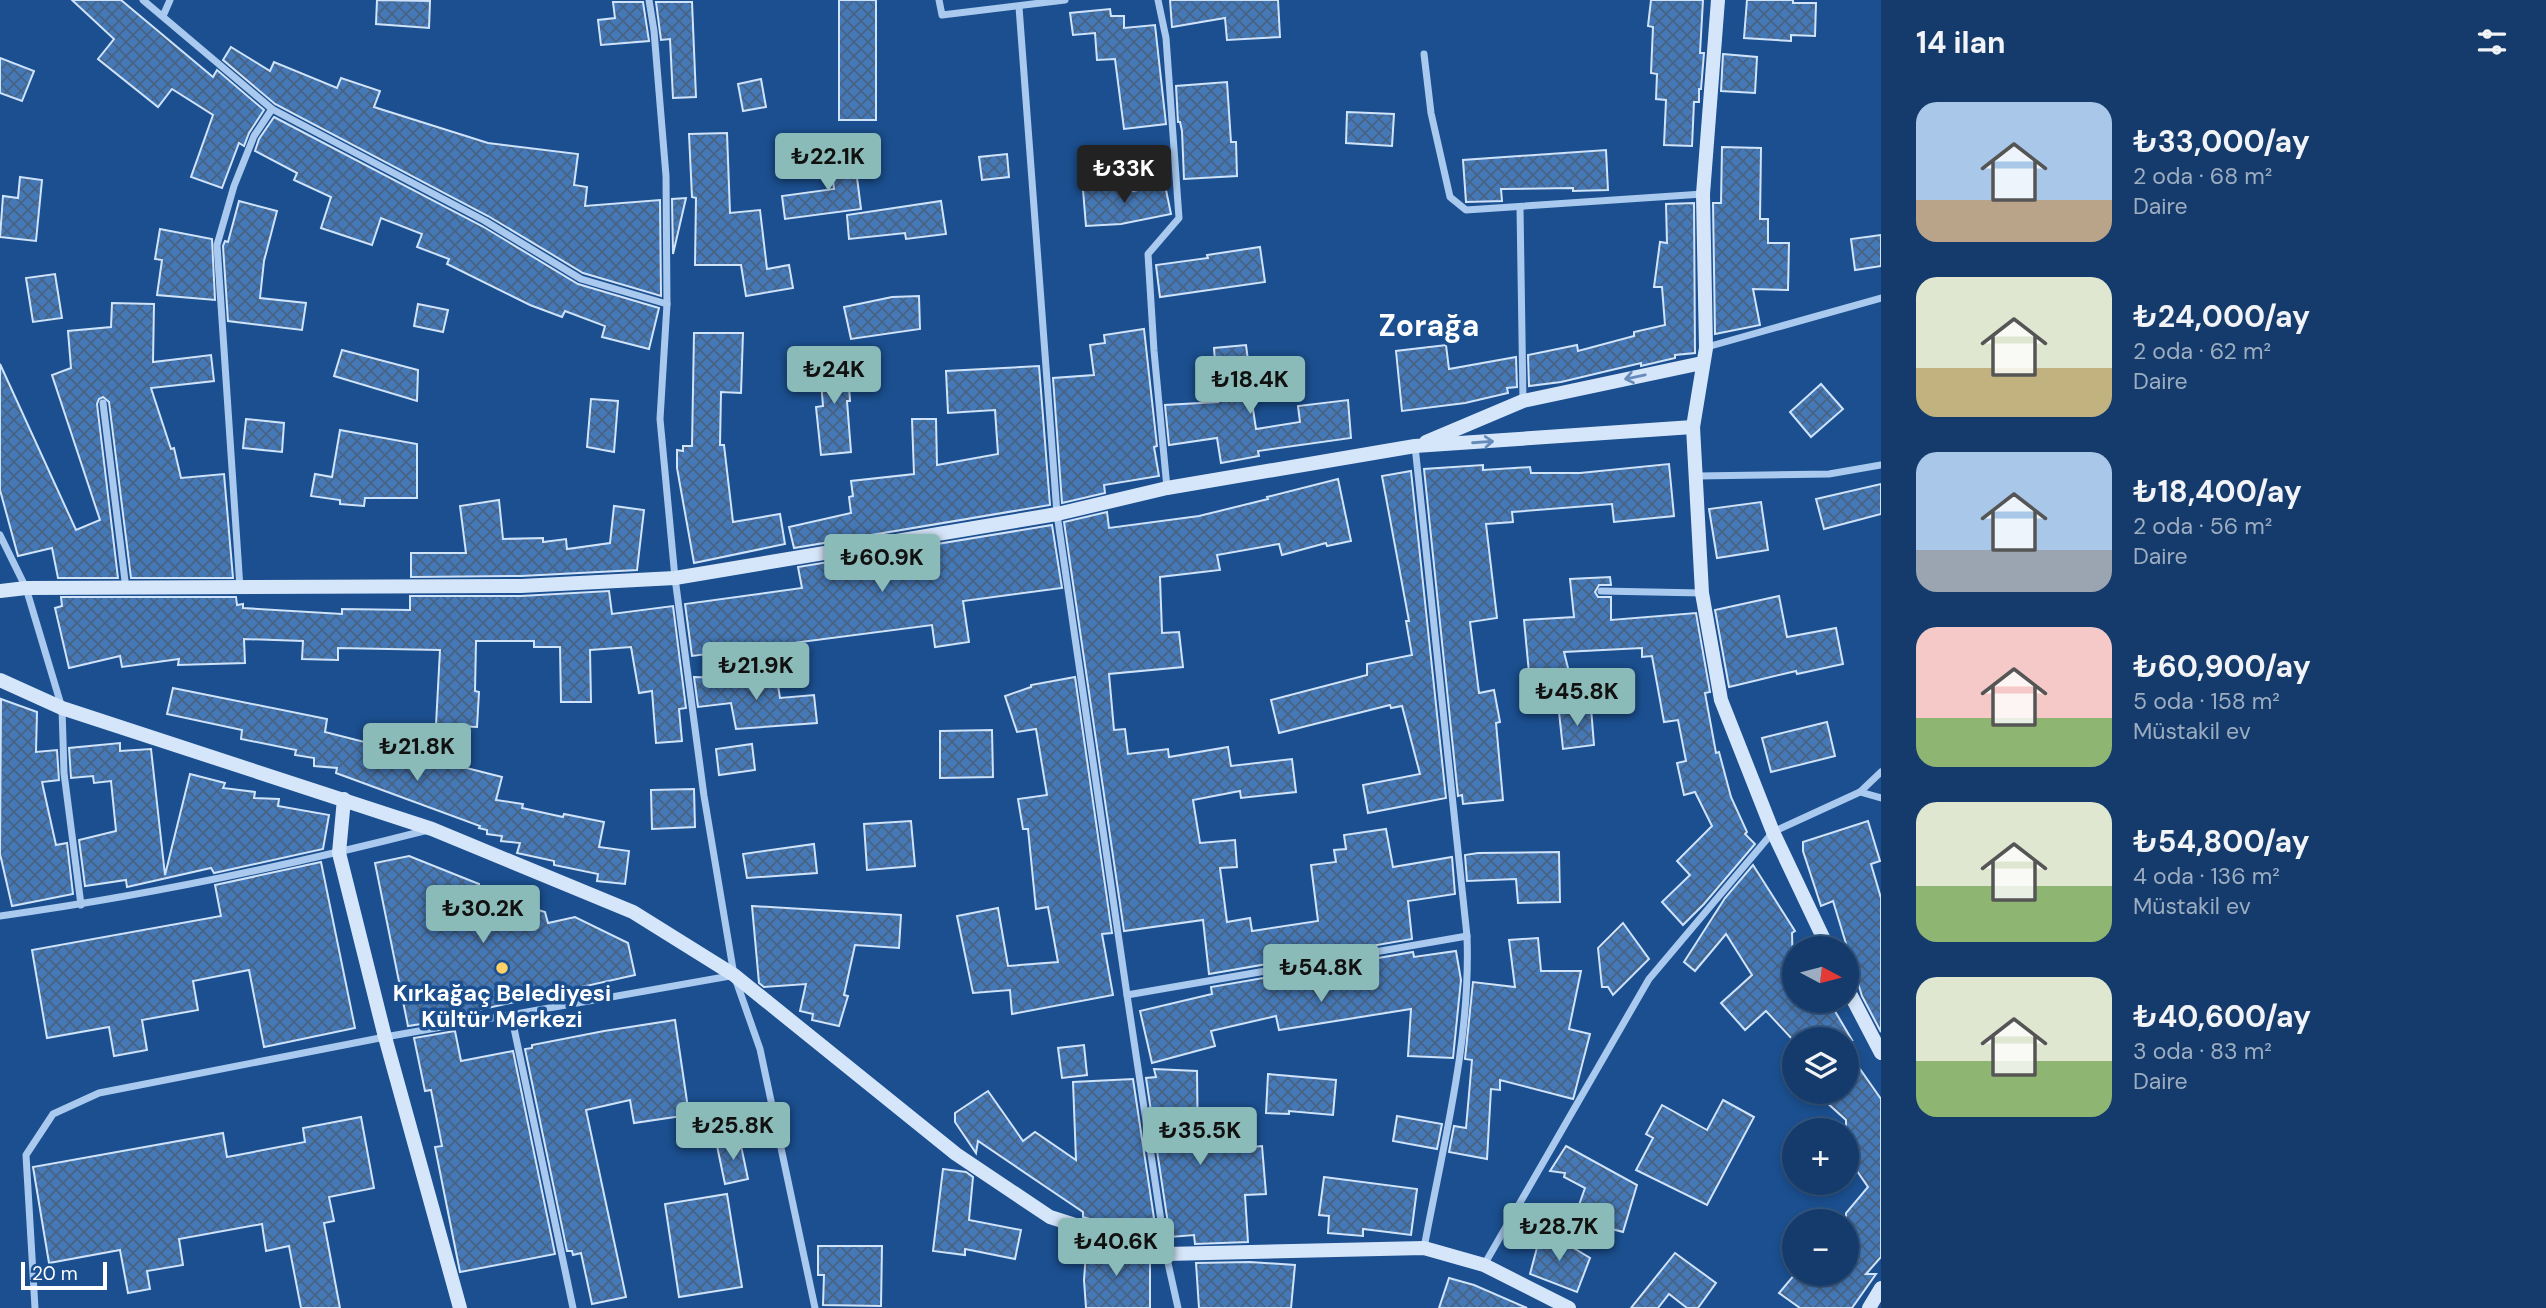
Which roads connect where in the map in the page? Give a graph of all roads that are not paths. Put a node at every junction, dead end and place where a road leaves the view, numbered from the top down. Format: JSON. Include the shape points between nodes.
{"nodes":[{"id":1,"x":143,"y":0,"type":"edge"},
{"id":2,"x":170,"y":0,"type":"edge"},
{"id":3,"x":649,"y":0,"type":"edge"},
{"id":4,"x":939,"y":0,"type":"edge"},
{"id":5,"x":1065,"y":0,"type":"edge"},
{"id":6,"x":1157,"y":0,"type":"edge"},
{"id":7,"x":1718,"y":0,"type":"edge"},
{"id":8,"x":1018,"y":7,"type":"junction"},
{"id":9,"x":163,"y":16,"type":"junction"},
{"id":10,"x":1424,"y":54,"type":"dead end"},
{"id":11,"x":272,"y":109,"type":"junction"},
{"id":12,"x":1703,"y":194,"type":"junction"},
{"id":13,"x":1520,"y":207,"type":"junction"},
{"id":14,"x":1881,"y":298,"type":"edge"},
{"id":15,"x":667,"y":303,"type":"junction"},
{"id":16,"x":1706,"y":348,"type":"junction"},
{"id":17,"x":1702,"y":363,"type":"junction"},
{"id":18,"x":1523,"y":401,"type":"junction"},
{"id":19,"x":103,"y":403,"type":"dead end"},
{"id":20,"x":1693,"y":427,"type":"junction"},
{"id":21,"x":1415,"y":446,"type":"junction"},
{"id":22,"x":1881,"y":465,"type":"edge"},
{"id":23,"x":1697,"y":476,"type":"junction"},
{"id":24,"x":1167,"y":488,"type":"junction"},
{"id":25,"x":1057,"y":514,"type":"junction"},
{"id":26,"x":0,"y":535,"type":"edge"},
{"id":27,"x":675,"y":578,"type":"junction"},
{"id":28,"x":26,"y":588,"type":"junction"},
{"id":29,"x":240,"y":588,"type":"junction"},
{"id":30,"x":125,"y":589,"type":"junction"},
{"id":31,"x":0,"y":591,"type":"edge"},
{"id":32,"x":1601,"y":591,"type":"dead end"},
{"id":33,"x":1702,"y":593,"type":"junction"},
{"id":34,"x":0,"y":680,"type":"edge"},
{"id":35,"x":62,"y":708,"type":"junction"},
{"id":36,"x":1881,"y":772,"type":"edge"},
{"id":37,"x":1860,"y":792,"type":"junction"},
{"id":38,"x":1881,"y":798,"type":"edge"},
{"id":39,"x":344,"y":799,"type":"junction"},
{"id":40,"x":432,"y":829,"type":"junction"},
{"id":41,"x":1773,"y":832,"type":"junction"},
{"id":42,"x":339,"y":853,"type":"junction"},
{"id":43,"x":80,"y":905,"type":"junction"},
{"id":44,"x":0,"y":916,"type":"edge"},
{"id":45,"x":1467,"y":936,"type":"junction"},
{"id":46,"x":1822,"y":936,"type":"edge"},
{"id":47,"x":734,"y":975,"type":"junction"},
{"id":48,"x":1126,"y":995,"type":"junction"},
{"id":49,"x":1859,"y":1011,"type":"edge"},
{"id":50,"x":510,"y":1014,"type":"junction"},
{"id":51,"x":385,"y":1037,"type":"junction"},
{"id":52,"x":1881,"y":1053,"type":"edge"},
{"id":53,"x":1424,"y":1248,"type":"junction"},
{"id":54,"x":1166,"y":1254,"type":"junction"},
{"id":55,"x":1484,"y":1265,"type":"junction"},
{"id":56,"x":1881,"y":1288,"type":"edge"},
{"id":57,"x":35,"y":1308,"type":"edge"},
{"id":58,"x":460,"y":1308,"type":"edge"},
{"id":59,"x":573,"y":1308,"type":"edge"},
{"id":60,"x":815,"y":1308,"type":"edge"},
{"id":61,"x":1178,"y":1308,"type":"edge"},
{"id":62,"x":1569,"y":1308,"type":"edge"},
{"id":63,"x":1868,"y":1308,"type":"edge"}],
"edges":[{"from":1,"to":9,"type":"street"},
{"from":2,"to":9,"type":"street"},
{"from":3,"to":15,"type":"street","via":[[666,176]]},
{"from":4,"to":8,"type":"street","via":[[942,15]]},
{"from":5,"to":8,"type":"street"},
{"from":6,"to":24,"type":"street","via":[[1166,37],[1178,218],[1147,254]]},
{"from":7,"to":12,"type":"street"},
{"from":8,"to":25,"type":"street"},
{"from":9,"to":11,"type":"street"},
{"from":10,"to":13,"type":"street","via":[[1431,113],[1450,197],[1466,210]]},
{"from":11,"to":15,"type":"street","via":[[485,220],[581,279]]},
{"from":11,"to":29,"type":"street","via":[[254,136],[217,245]]},
{"from":12,"to":13,"type":"street"},
{"from":12,"to":16,"type":"street"},
{"from":13,"to":18,"type":"street"},
{"from":14,"to":16,"type":"street"},
{"from":15,"to":27,"type":"street","via":[[660,419]]},
{"from":16,"to":17,"type":"street"},
{"from":17,"to":18,"type":"street","one_way":true},
{"from":17,"to":20,"type":"street"},
{"from":18,"to":21,"type":"street"},
{"from":19,"to":30,"type":"street"},
{"from":21,"to":20,"type":"street","one_way":true},
{"from":20,"to":23,"type":"street"},
{"from":21,"to":24,"type":"street"},
{"from":21,"to":45,"type":"street"},
{"from":22,"to":23,"type":"street","via":[[1829,474]]},
{"from":23,"to":33,"type":"street"},
{"from":24,"to":25,"type":"street"},
{"from":25,"to":27,"type":"street"},
{"from":25,"to":48,"type":"street"},
{"from":26,"to":28,"type":"street"},
{"from":27,"to":29,"type":"street","via":[[521,586]]},
{"from":27,"to":47,"type":"street"},
{"from":28,"to":30,"type":"street"},
{"from":28,"to":31,"type":"street"},
{"from":28,"to":35,"type":"street"},
{"from":29,"to":30,"type":"street"},
{"from":32,"to":33,"type":"street"},
{"from":33,"to":41,"type":"street","via":[[1721,700]]},
{"from":34,"to":35,"type":"street"},
{"from":35,"to":39,"type":"street"},
{"from":35,"to":43,"type":"street","via":[[64,773]]},
{"from":36,"to":37,"type":"street"},
{"from":37,"to":38,"type":"street"},
{"from":37,"to":41,"type":"street"},
{"from":39,"to":40,"type":"street"},
{"from":39,"to":42,"type":"street"},
{"from":40,"to":42,"type":"street"},
{"from":40,"to":47,"type":"street","via":[[633,912]]},
{"from":41,"to":46,"type":"street"},
{"from":41,"to":55,"type":"street","via":[[1649,979]]},
{"from":42,"to":43,"type":"street"},
{"from":42,"to":51,"type":"street"},
{"from":43,"to":44,"type":"street"},
{"from":45,"to":48,"type":"street"},
{"from":45,"to":53,"type":"street","via":[[1469,981],[1458,1064]]},
{"from":47,"to":50,"type":"street"},
{"from":47,"to":54,"type":"street","via":[[956,1154],[1050,1217]]},
{"from":47,"to":60,"type":"street","via":[[760,1049]]},
{"from":48,"to":54,"type":"street"},
{"from":49,"to":52,"type":"street"},
{"from":50,"to":51,"type":"street"},
{"from":50,"to":59,"type":"street"},
{"from":51,"to":57,"type":"street","via":[[99,1093],[53,1114],[26,1154]]},
{"from":51,"to":58,"type":"street"},
{"from":53,"to":54,"type":"street"},
{"from":53,"to":55,"type":"street"},
{"from":54,"to":61,"type":"street"},
{"from":55,"to":62,"type":"street"},
{"from":56,"to":63,"type":"street"}]}
